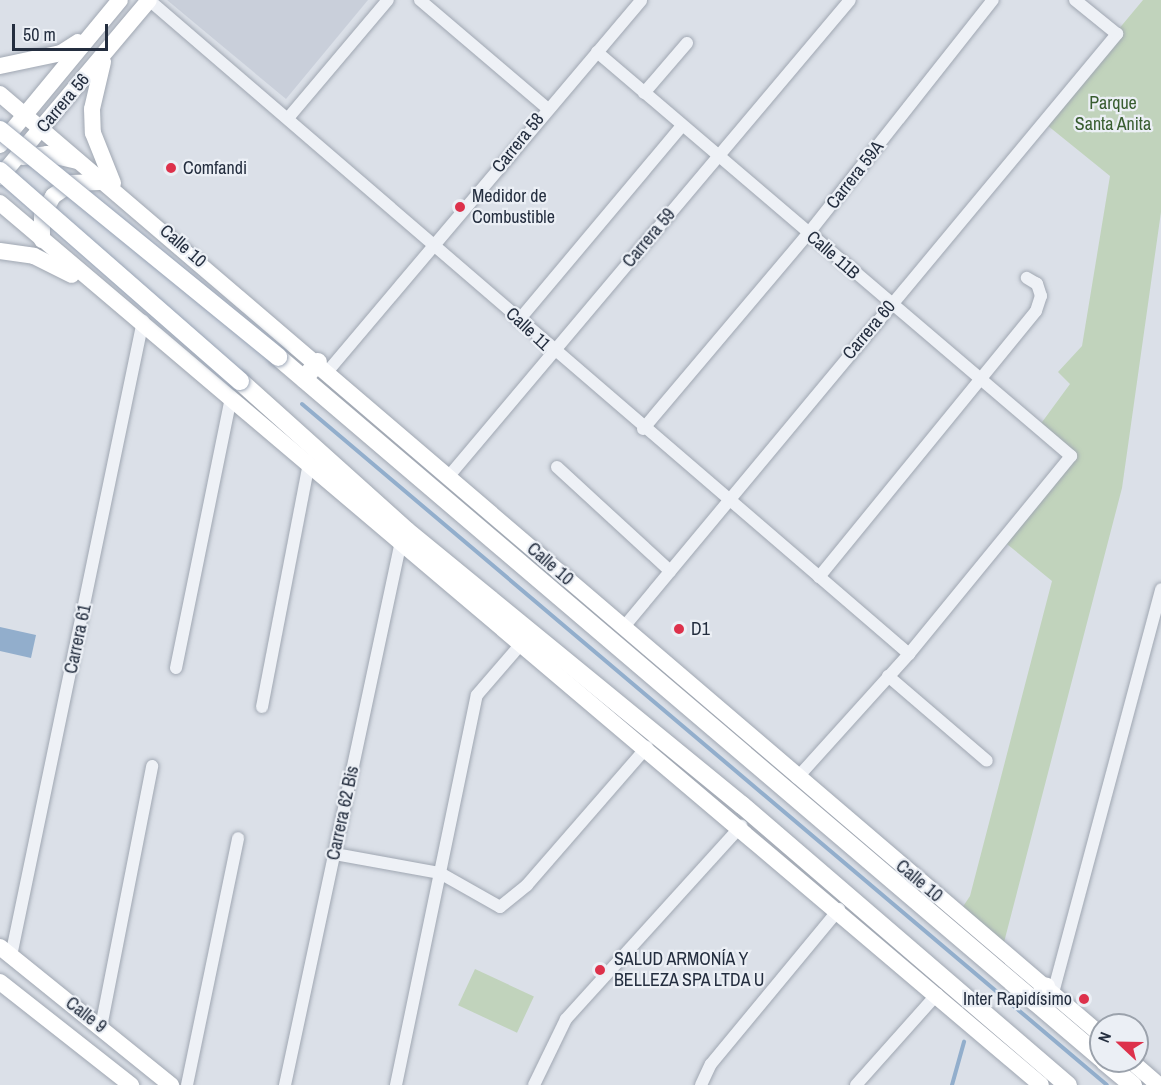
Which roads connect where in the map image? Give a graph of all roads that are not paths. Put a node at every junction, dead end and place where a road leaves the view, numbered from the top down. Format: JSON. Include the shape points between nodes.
{"nodes":[{"id":1,"x":149,"y":0,"type":"edge"},
{"id":2,"x":388,"y":0,"type":"edge"},
{"id":3,"x":420,"y":0,"type":"edge"},
{"id":4,"x":641,"y":0,"type":"edge"},
{"id":5,"x":850,"y":0,"type":"edge"},
{"id":6,"x":993,"y":0,"type":"edge"},
{"id":7,"x":1075,"y":0,"type":"edge"},
{"id":8,"x":115,"y":6,"type":"edge"},
{"id":9,"x":116,"y":39,"type":"junction"},
{"id":10,"x":687,"y":43,"type":"dead end"},
{"id":11,"x":597,"y":52,"type":"junction"},
{"id":12,"x":0,"y":66,"type":"edge"},
{"id":13,"x":644,"y":93,"type":"junction"},
{"id":14,"x":0,"y":94,"type":"edge"},
{"id":15,"x":546,"y":108,"type":"junction"},
{"id":16,"x":25,"y":114,"type":"junction"},
{"id":17,"x":290,"y":117,"type":"junction"},
{"id":18,"x":682,"y":126,"type":"junction"},
{"id":19,"x":42,"y":128,"type":"junction"},
{"id":20,"x":0,"y":130,"type":"edge"},
{"id":21,"x":718,"y":157,"type":"junction"},
{"id":22,"x":4,"y":161,"type":"edge"},
{"id":23,"x":84,"y":163,"type":"junction"},
{"id":24,"x":106,"y":183,"type":"junction"},
{"id":25,"x":126,"y":197,"type":"junction"},
{"id":26,"x":0,"y":203,"type":"edge"},
{"id":27,"x":28,"y":228,"type":"junction"},
{"id":28,"x":808,"y":234,"type":"junction"},
{"id":29,"x":42,"y":240,"type":"junction"},
{"id":30,"x":437,"y":243,"type":"junction"},
{"id":31,"x":0,"y":251,"type":"edge"},
{"id":32,"x":1027,"y":278,"type":"dead end"},
{"id":33,"x":105,"y":292,"type":"junction"},
{"id":34,"x":891,"y":304,"type":"junction"},
{"id":35,"x":519,"y":320,"type":"junction"},
{"id":36,"x":143,"y":321,"type":"junction"},
{"id":37,"x":553,"y":352,"type":"junction"},
{"id":38,"x":323,"y":366,"type":"junction"},
{"id":39,"x":304,"y":379,"type":"junction"},
{"id":40,"x":980,"y":381,"type":"junction"},
{"id":41,"x":235,"y":389,"type":"junction"},
{"id":42,"x":644,"y":429,"type":"junction"},
{"id":43,"x":292,"y":441,"type":"junction"},
{"id":44,"x":309,"y":464,"type":"junction"},
{"id":45,"x":557,"y":467,"type":"dead end"},
{"id":46,"x":449,"y":476,"type":"junction"},
{"id":47,"x":729,"y":500,"type":"junction"},
{"id":48,"x":401,"y":541,"type":"junction"},
{"id":49,"x":670,"y":572,"type":"junction"},
{"id":50,"x":819,"y":577,"type":"junction"},
{"id":51,"x":1161,"y":589,"type":"edge"},
{"id":52,"x":612,"y":625,"type":"junction"},
{"id":53,"x":521,"y":644,"type":"junction"},
{"id":54,"x":909,"y":654,"type":"junction"},
{"id":55,"x":176,"y":668,"type":"dead end"},
{"id":56,"x":888,"y":676,"type":"junction"},
{"id":57,"x":587,"y":688,"type":"junction"},
{"id":58,"x":262,"y":707,"type":"dead end"},
{"id":59,"x":646,"y":747,"type":"junction"},
{"id":60,"x":987,"y":761,"type":"dead end"},
{"id":61,"x":152,"y":766,"type":"dead end"},
{"id":62,"x":797,"y":778,"type":"junction"},
{"id":63,"x":741,"y":826,"type":"junction"},
{"id":64,"x":238,"y":838,"type":"dead end"},
{"id":65,"x":335,"y":854,"type":"junction"},
{"id":66,"x":799,"y":864,"type":"junction"},
{"id":67,"x":440,"y":873,"type":"junction"},
{"id":68,"x":839,"y":909,"type":"junction"},
{"id":69,"x":5,"y":951,"type":"edge"},
{"id":70,"x":1,"y":988,"type":"edge"},
{"id":71,"x":1049,"y":990,"type":"junction"},
{"id":72,"x":937,"y":994,"type":"junction"},
{"id":73,"x":1035,"y":1002,"type":"junction"},
{"id":74,"x":964,"y":1007,"type":"junction"},
{"id":75,"x":1089,"y":1025,"type":"edge"},
{"id":76,"x":101,"y":1027,"type":"junction"},
{"id":77,"x":1089,"y":1048,"type":"edge"},
{"id":78,"x":128,"y":1049,"type":"junction"},
{"id":79,"x":1161,"y":1072,"type":"edge"},
{"id":80,"x":1119,"y":1073,"type":"edge"},
{"id":81,"x":1144,"y":1073,"type":"edge"},
{"id":82,"x":131,"y":1085,"type":"edge"},
{"id":83,"x":171,"y":1085,"type":"edge"},
{"id":84,"x":188,"y":1085,"type":"edge"},
{"id":85,"x":285,"y":1085,"type":"edge"},
{"id":86,"x":396,"y":1085,"type":"edge"},
{"id":87,"x":534,"y":1085,"type":"edge"},
{"id":88,"x":701,"y":1085,"type":"edge"},
{"id":89,"x":856,"y":1085,"type":"edge"},
{"id":90,"x":1041,"y":1085,"type":"edge"},
{"id":91,"x":1068,"y":1085,"type":"edge"},
{"id":92,"x":1133,"y":1085,"type":"edge"},
{"id":93,"x":1158,"y":1085,"type":"edge"}],
"edges":[{"from":1,"to":9,"type":"street","name":"Carrera 56"},
{"from":1,"to":17,"type":"street","name":"Calle 11"},
{"from":2,"to":17,"type":"street"},
{"from":3,"to":15,"type":"street"},
{"from":4,"to":11,"type":"street","name":"Carrera 58"},
{"from":5,"to":21,"type":"street","name":"Carrera 59"},
{"from":6,"to":28,"type":"street","name":"Carrera 59A"},
{"from":7,"to":34,"type":"street","name":"Carrera 60","via":[[1117,34]]},
{"from":8,"to":12,"type":"street","via":[[61,53]]},
{"from":8,"to":16,"type":"street","name":"Carrera 56"},
{"from":9,"to":19,"type":"street","name":"Carrera 56"},
{"from":9,"to":25,"type":"street","via":[[95,84],[93,133],[111,180]]},
{"from":10,"to":13,"type":"street"},
{"from":11,"to":13,"type":"street","name":"Calle 11B"},
{"from":11,"to":15,"type":"street","name":"Carrera 58"},
{"from":13,"to":18,"type":"street","name":"Calle 11B"},
{"from":14,"to":16,"type":"street","name":"Calle 10"},
{"from":15,"to":30,"type":"street","name":"Carrera 58"},
{"from":16,"to":19,"type":"street","name":"Calle 10"},
{"from":16,"to":22,"type":"street","name":"Carrera 56"},
{"from":17,"to":30,"type":"street","name":"Calle 11"},
{"from":18,"to":21,"type":"street","name":"Calle 11B"},
{"from":18,"to":35,"type":"street"},
{"from":19,"to":22,"type":"street","name":"Carrera 56"},
{"from":19,"to":23,"type":"street","name":"Calle 10"},
{"from":20,"to":39,"type":"main road","name":"Calle 10","bridge":true},
{"from":21,"to":28,"type":"street","name":"Calle 11B"},
{"from":21,"to":37,"type":"street","name":"Carrera 59"},
{"from":22,"to":23,"type":"street","via":[[47,154]]},
{"from":22,"to":27,"type":"street"},
{"from":22,"to":41,"type":"main road","bridge":true},
{"from":23,"to":24,"type":"street","name":"Calle 10"},
{"from":24,"to":25,"type":"street","name":"Calle 10"},
{"from":24,"to":29,"type":"street","via":[[72,183],[53,196],[42,216]]},
{"from":25,"to":38,"type":"street","name":"Calle 10"},
{"from":26,"to":27,"type":"street"},
{"from":27,"to":29,"type":"street"},
{"from":28,"to":34,"type":"street","name":"Calle 11B"},
{"from":28,"to":42,"type":"street","name":"Carrera 59A"},
{"from":29,"to":33,"type":"street"},
{"from":30,"to":35,"type":"street","name":"Calle 11"},
{"from":30,"to":38,"type":"street","name":"Carrera 58"},
{"from":31,"to":33,"type":"street","via":[[44,259]]},
{"from":32,"to":40,"type":"street","via":[[1037,284],[1041,296],[1036,311]]},
{"from":33,"to":36,"type":"street"},
{"from":34,"to":40,"type":"street","name":"Calle 11B"},
{"from":34,"to":47,"type":"street","name":"Carrera 60"},
{"from":35,"to":37,"type":"street","name":"Calle 11"},
{"from":36,"to":41,"type":"street"},
{"from":36,"to":69,"type":"street","name":"Carrera 61"},
{"from":37,"to":42,"type":"street","name":"Calle 11"},
{"from":37,"to":46,"type":"street","name":"Carrera 59"},
{"from":38,"to":39,"type":"main road"},
{"from":38,"to":46,"type":"street","name":"Calle 10"},
{"from":39,"to":52,"type":"main road","name":"Calle 10"},
{"from":40,"to":50,"type":"street"},
{"from":40,"to":54,"type":"street","name":"Calle 11B","via":[[1071,456]]},
{"from":41,"to":43,"type":"main road"},
{"from":41,"to":55,"type":"street"},
{"from":42,"to":47,"type":"street","name":"Calle 11"},
{"from":43,"to":44,"type":"street"},
{"from":43,"to":57,"type":"main road"},
{"from":44,"to":48,"type":"street"},
{"from":44,"to":58,"type":"street"},
{"from":45,"to":49,"type":"street"},
{"from":46,"to":52,"type":"street","name":"Calle 10"},
{"from":47,"to":49,"type":"street","name":"Carrera 60"},
{"from":47,"to":50,"type":"street","name":"Calle 11"},
{"from":48,"to":53,"type":"street"},
{"from":48,"to":65,"type":"street","name":"Carrera 62 Bis"},
{"from":49,"to":52,"type":"street","name":"Carrera 60"},
{"from":50,"to":54,"type":"street","name":"Calle 11"},
{"from":51,"to":71,"type":"street"},
{"from":52,"to":62,"type":"street","name":"Calle 10"},
{"from":52,"to":73,"type":"main road","name":"Calle 10"},
{"from":53,"to":57,"type":"street"},
{"from":53,"to":67,"type":"street","via":[[477,695]]},
{"from":54,"to":56,"type":"street"},
{"from":56,"to":60,"type":"street"},
{"from":56,"to":62,"type":"street"},
{"from":57,"to":59,"type":"street"},
{"from":57,"to":66,"type":"main road"},
{"from":59,"to":63,"type":"street"},
{"from":59,"to":67,"type":"street","via":[[527,885],[500,907]]},
{"from":61,"to":76,"type":"street"},
{"from":62,"to":71,"type":"street","name":"Calle 10"},
{"from":63,"to":66,"type":"street"},
{"from":63,"to":87,"type":"street","via":[[566,1019]]},
{"from":64,"to":84,"type":"street"},
{"from":65,"to":67,"type":"street"},
{"from":65,"to":85,"type":"street","name":"Carrera 62 Bis"},
{"from":66,"to":68,"type":"street"},
{"from":66,"to":74,"type":"main road"},
{"from":67,"to":86,"type":"street"},
{"from":68,"to":72,"type":"street"},
{"from":68,"to":88,"type":"street","via":[[711,1064]]},
{"from":69,"to":76,"type":"street","name":"Calle 9"},
{"from":70,"to":82,"type":"street","name":"Calle 9"},
{"from":71,"to":73,"type":"main road"},
{"from":71,"to":75,"type":"street","name":"Calle 10"},
{"from":72,"to":74,"type":"street"},
{"from":72,"to":89,"type":"street"},
{"from":73,"to":77,"type":"main road","name":"Calle 10"},
{"from":74,"to":90,"type":"street"},
{"from":74,"to":91,"type":"main road"},
{"from":76,"to":78,"type":"street","name":"Calle 9"},
{"from":78,"to":82,"type":"street"},
{"from":78,"to":83,"type":"street","name":"Calle 9"},
{"from":79,"to":93,"type":"street"},
{"from":80,"to":92,"type":"main road","name":"Calle 10"},
{"from":81,"to":93,"type":"street"}]}
